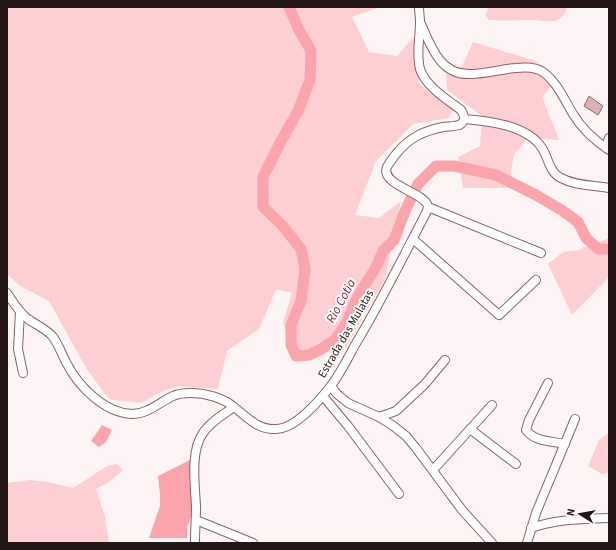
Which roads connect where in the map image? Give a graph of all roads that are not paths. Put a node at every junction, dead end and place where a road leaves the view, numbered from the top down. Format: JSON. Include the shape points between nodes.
{"nodes":[{"id":1,"x":419,"y":7,"type":"edge"},
{"id":2,"x":420,"y":22,"type":"junction"},
{"id":3,"x":464,"y":119,"type":"junction"},
{"id":4,"x":609,"y":138,"type":"edge"},
{"id":5,"x":607,"y":149,"type":"edge"},
{"id":6,"x":609,"y":188,"type":"edge"},
{"id":7,"x":428,"y":207,"type":"junction"},
{"id":8,"x":413,"y":238,"type":"junction"},
{"id":9,"x":541,"y":253,"type":"dead end"},
{"id":10,"x":536,"y":280,"type":"dead end"},
{"id":11,"x":7,"y":293,"type":"edge"},
{"id":12,"x":20,"y":312,"type":"junction"},
{"id":13,"x":445,"y":360,"type":"dead end"},
{"id":14,"x":23,"y":373,"type":"dead end"},
{"id":15,"x":548,"y":383,"type":"dead end"},
{"id":16,"x":331,"y":386,"type":"junction"},
{"id":17,"x":323,"y":396,"type":"junction"},
{"id":18,"x":492,"y":405,"type":"dead end"},
{"id":19,"x":234,"y":407,"type":"junction"},
{"id":20,"x":379,"y":417,"type":"junction"},
{"id":21,"x":575,"y":419,"type":"dead end"},
{"id":22,"x":470,"y":429,"type":"junction"},
{"id":23,"x":564,"y":444,"type":"junction"},
{"id":24,"x":516,"y":464,"type":"dead end"},
{"id":25,"x":433,"y":470,"type":"junction"},
{"id":26,"x":399,"y":494,"type":"dead end"},
{"id":27,"x":609,"y":518,"type":"edge"},
{"id":28,"x":196,"y":520,"type":"junction"},
{"id":29,"x":531,"y":528,"type":"junction"},
{"id":30,"x":195,"y":543,"type":"edge"},
{"id":31,"x":253,"y":543,"type":"edge"},
{"id":32,"x":492,"y":543,"type":"edge"},
{"id":33,"x":527,"y":543,"type":"edge"}],
"edges":[{"from":1,"to":2,"type":"street"},
{"from":2,"to":3,"type":"street","via":[[420,69],[432,86],[461,110]]},
{"from":2,"to":5,"type":"street","via":[[436,55],[455,73],[470,74],[520,68],[541,71],[550,77],[584,129]]},
{"from":3,"to":6,"type":"street","via":[[520,130],[538,143],[550,167],[561,178],[583,185]]},
{"from":3,"to":7,"type":"street","via":[[458,126],[431,130],[416,136],[401,148],[387,168],[388,177],[419,196]]},
{"from":4,"to":5,"type":"street"},
{"from":7,"to":8,"type":"street","name":"Estrada das Mulatas"},
{"from":7,"to":9,"type":"street"},
{"from":8,"to":10,"type":"street","via":[[499,315]]},
{"from":8,"to":16,"type":"street","name":"Estrada das Mulatas"},
{"from":11,"to":12,"type":"street","name":"Estrada das Mulatas"},
{"from":12,"to":14,"type":"street","via":[[18,349]]},
{"from":12,"to":19,"type":"street","name":"Estrada das Mulatas","via":[[52,336],[81,385],[111,409],[132,414],[145,412],[183,393],[203,394]]},
{"from":13,"to":20,"type":"street","via":[[425,384],[396,411]]},
{"from":15,"to":23,"type":"street","via":[[526,430],[541,440]]},
{"from":16,"to":17,"type":"street","name":"Estrada das Mulatas"},
{"from":16,"to":20,"type":"street","via":[[348,404]]},
{"from":17,"to":19,"type":"street","name":"Estrada das Mulatas","via":[[304,416],[281,429],[274,430],[247,419]]},
{"from":17,"to":26,"type":"street"},
{"from":18,"to":22,"type":"street"},
{"from":19,"to":28,"type":"street","via":[[209,426],[199,442],[194,469]]},
{"from":20,"to":25,"type":"street","via":[[406,436]]},
{"from":21,"to":23,"type":"street"},
{"from":22,"to":24,"type":"street"},
{"from":22,"to":25,"type":"street"},
{"from":23,"to":29,"type":"street"},
{"from":25,"to":32,"type":"street","via":[[462,510]]},
{"from":27,"to":29,"type":"street","via":[[570,519]]},
{"from":28,"to":30,"type":"street"},
{"from":28,"to":31,"type":"street"},
{"from":29,"to":33,"type":"street"}]}
